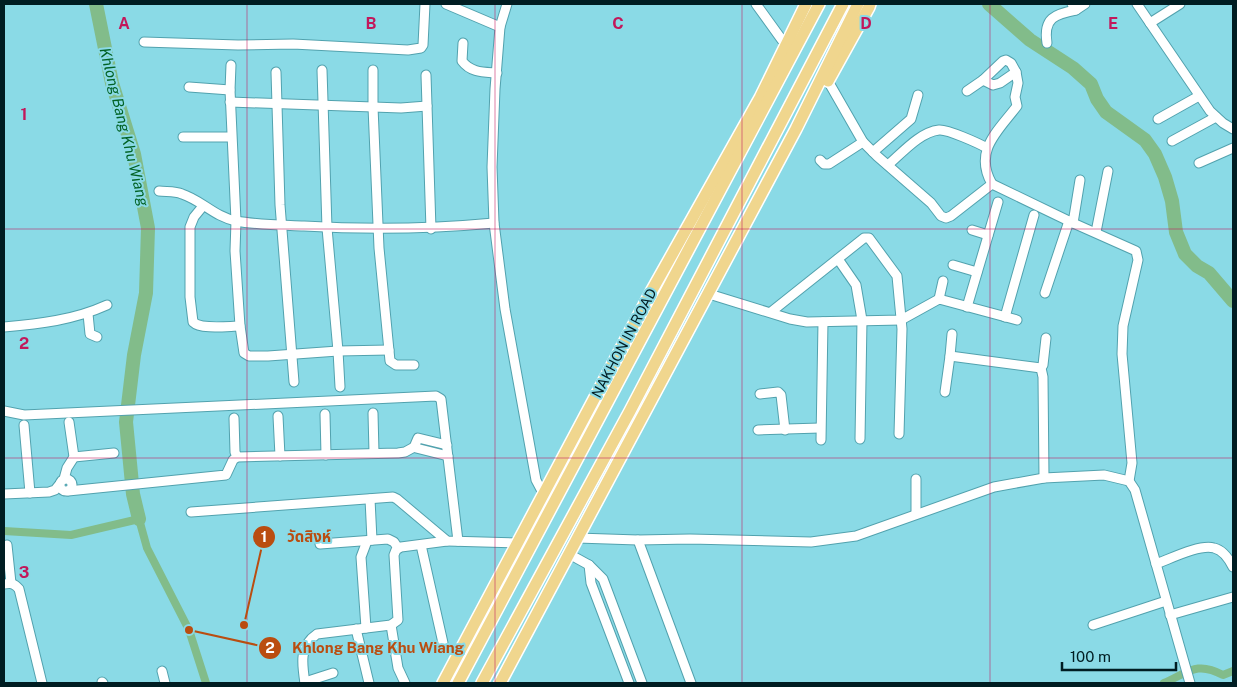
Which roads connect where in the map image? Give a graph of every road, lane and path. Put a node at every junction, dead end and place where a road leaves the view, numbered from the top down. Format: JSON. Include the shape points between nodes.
{"nodes":[{"id":1,"x":425,"y":4,"type":"edge"},
{"id":2,"x":446,"y":4,"type":"edge"},
{"id":3,"x":507,"y":4,"type":"edge"},
{"id":4,"x":756,"y":4,"type":"edge"},
{"id":5,"x":800,"y":4,"type":"edge"},
{"id":6,"x":806,"y":4,"type":"edge"},
{"id":7,"x":819,"y":4,"type":"edge"},
{"id":8,"x":842,"y":4,"type":"edge"},
{"id":9,"x":858,"y":4,"type":"edge"},
{"id":10,"x":870,"y":4,"type":"edge"},
{"id":11,"x":1085,"y":4,"type":"edge"},
{"id":12,"x":1137,"y":4,"type":"edge"},
{"id":13,"x":1180,"y":4,"type":"edge"},
{"id":14,"x":1074,"y":7,"type":"edge"},
{"id":15,"x":1150,"y":23,"type":"junction"},
{"id":16,"x":500,"y":27,"type":"junction"},
{"id":17,"x":782,"y":40,"type":"junction"},
{"id":18,"x":144,"y":42,"type":"dead end"},
{"id":19,"x":463,"y":43,"type":"dead end"},
{"id":20,"x":1047,"y":43,"type":"dead end"},
{"id":21,"x":231,"y":65,"type":"dead end"},
{"id":22,"x":322,"y":70,"type":"dead end"},
{"id":23,"x":374,"y":70,"type":"dead end"},
{"id":24,"x":276,"y":72,"type":"dead end"},
{"id":25,"x":1016,"y":72,"type":"junction"},
{"id":26,"x":497,"y":73,"type":"junction"},
{"id":27,"x":426,"y":75,"type":"dead end"},
{"id":28,"x":983,"y":80,"type":"junction"},
{"id":29,"x":828,"y":81,"type":"junction"},
{"id":30,"x":189,"y":87,"type":"dead end"},
{"id":31,"x":230,"y":90,"type":"junction"},
{"id":32,"x":967,"y":91,"type":"dead end"},
{"id":33,"x":918,"y":96,"type":"dead end"},
{"id":34,"x":1199,"y":96,"type":"junction"},
{"id":35,"x":760,"y":98,"type":"junction"},
{"id":36,"x":230,"y":102,"type":"junction"},
{"id":37,"x":276,"y":103,"type":"junction"},
{"id":38,"x":323,"y":105,"type":"junction"},
{"id":39,"x":427,"y":106,"type":"junction"},
{"id":40,"x":372,"y":107,"type":"junction"},
{"id":41,"x":1216,"y":117,"type":"junction"},
{"id":42,"x":1158,"y":119,"type":"dead end"},
{"id":43,"x":796,"y":129,"type":"junction"},
{"id":44,"x":1233,"y":129,"type":"edge"},
{"id":45,"x":183,"y":137,"type":"dead end"},
{"id":46,"x":231,"y":137,"type":"junction"},
{"id":47,"x":1172,"y":141,"type":"dead end"},
{"id":48,"x":863,"y":142,"type":"junction"},
{"id":49,"x":987,"y":148,"type":"junction"},
{"id":50,"x":1233,"y":148,"type":"edge"},
{"id":51,"x":873,"y":152,"type":"junction"},
{"id":52,"x":820,"y":160,"type":"dead end"},
{"id":53,"x":1199,"y":163,"type":"dead end"},
{"id":54,"x":888,"y":165,"type":"junction"},
{"id":55,"x":1108,"y":171,"type":"dead end"},
{"id":56,"x":1080,"y":180,"type":"dead end"},
{"id":57,"x":992,"y":184,"type":"junction"},
{"id":58,"x":159,"y":191,"type":"dead end"},
{"id":59,"x":998,"y":202,"type":"dead end"},
{"id":60,"x":203,"y":206,"type":"junction"},
{"id":61,"x":1034,"y":215,"type":"dead end"},
{"id":62,"x":236,"y":221,"type":"junction"},
{"id":63,"x":1071,"y":222,"type":"junction"},
{"id":64,"x":494,"y":224,"type":"junction"},
{"id":65,"x":282,"y":225,"type":"junction"},
{"id":66,"x":327,"y":228,"type":"junction"},
{"id":67,"x":431,"y":229,"type":"junction"},
{"id":68,"x":378,"y":230,"type":"junction"},
{"id":69,"x":972,"y":230,"type":"dead end"},
{"id":70,"x":1096,"y":232,"type":"junction"},
{"id":71,"x":988,"y":235,"type":"junction"},
{"id":72,"x":838,"y":258,"type":"junction"},
{"id":73,"x":954,"y":265,"type":"dead end"},
{"id":74,"x":977,"y":272,"type":"junction"},
{"id":75,"x":943,"y":281,"type":"dead end"},
{"id":76,"x":1045,"y":293,"type":"dead end"},
{"id":77,"x":708,"y":294,"type":"junction"},
{"id":78,"x":940,"y":299,"type":"junction"},
{"id":79,"x":107,"y":305,"type":"dead end"},
{"id":80,"x":967,"y":307,"type":"junction"},
{"id":81,"x":771,"y":312,"type":"junction"},
{"id":82,"x":88,"y":314,"type":"junction"},
{"id":83,"x":1005,"y":317,"type":"junction"},
{"id":84,"x":862,"y":320,"type":"junction"},
{"id":85,"x":901,"y":320,"type":"junction"},
{"id":86,"x":1017,"y":320,"type":"dead end"},
{"id":87,"x":823,"y":322,"type":"junction"},
{"id":88,"x":240,"y":326,"type":"junction"},
{"id":89,"x":4,"y":327,"type":"edge"},
{"id":90,"x":952,"y":334,"type":"dead end"},
{"id":91,"x":97,"y":337,"type":"dead end"},
{"id":92,"x":1046,"y":338,"type":"dead end"},
{"id":93,"x":389,"y":350,"type":"junction"},
{"id":94,"x":338,"y":351,"type":"junction"},
{"id":95,"x":290,"y":354,"type":"junction"},
{"id":96,"x":950,"y":356,"type":"junction"},
{"id":97,"x":414,"y":365,"type":"dead end"},
{"id":98,"x":1041,"y":368,"type":"junction"},
{"id":99,"x":294,"y":382,"type":"dead end"},
{"id":100,"x":340,"y":387,"type":"dead end"},
{"id":101,"x":945,"y":392,"type":"dead end"},
{"id":102,"x":760,"y":394,"type":"dead end"},
{"id":103,"x":4,"y":411,"type":"edge"},
{"id":104,"x":373,"y":413,"type":"dead end"},
{"id":105,"x":325,"y":414,"type":"dead end"},
{"id":106,"x":278,"y":416,"type":"dead end"},
{"id":107,"x":234,"y":418,"type":"dead end"},
{"id":108,"x":69,"y":422,"type":"dead end"},
{"id":109,"x":24,"y":425,"type":"dead end"},
{"id":110,"x":820,"y":428,"type":"junction"},
{"id":111,"x":758,"y":430,"type":"dead end"},
{"id":112,"x":785,"y":430,"type":"junction"},
{"id":113,"x":898,"y":434,"type":"dead end"},
{"id":114,"x":860,"y":439,"type":"dead end"},
{"id":115,"x":821,"y":440,"type":"dead end"},
{"id":116,"x":447,"y":445,"type":"junction"},
{"id":117,"x":416,"y":446,"type":"junction"},
{"id":118,"x":114,"y":453,"type":"dead end"},
{"id":119,"x":374,"y":453,"type":"junction"},
{"id":120,"x":326,"y":455,"type":"junction"},
{"id":121,"x":280,"y":456,"type":"junction"},
{"id":122,"x":448,"y":456,"type":"junction"},
{"id":123,"x":74,"y":457,"type":"junction"},
{"id":124,"x":237,"y":457,"type":"junction"},
{"id":125,"x":1044,"y":478,"type":"junction"},
{"id":126,"x":916,"y":479,"type":"dead end"},
{"id":127,"x":62,"y":482,"type":"junction"},
{"id":128,"x":1131,"y":482,"type":"junction"},
{"id":129,"x":30,"y":493,"type":"junction"},
{"id":130,"x":4,"y":494,"type":"edge"},
{"id":131,"x":544,"y":495,"type":"junction"},
{"id":132,"x":370,"y":499,"type":"junction"},
{"id":133,"x":190,"y":512,"type":"dead end"},
{"id":134,"x":916,"y":514,"type":"junction"},
{"id":135,"x":577,"y":538,"type":"junction"},
{"id":136,"x":370,"y":540,"type":"junction"},
{"id":137,"x":638,"y":540,"type":"junction"},
{"id":138,"x":447,"y":541,"type":"junction"},
{"id":139,"x":458,"y":541,"type":"junction"},
{"id":140,"x":518,"y":543,"type":"junction"},
{"id":141,"x":320,"y":544,"type":"dead end"},
{"id":142,"x":7,"y":545,"type":"dead end"},
{"id":143,"x":421,"y":545,"type":"junction"},
{"id":144,"x":398,"y":548,"type":"junction"},
{"id":145,"x":569,"y":554,"type":"junction"},
{"id":146,"x":1156,"y":564,"type":"junction"},
{"id":147,"x":589,"y":565,"type":"junction"},
{"id":148,"x":1233,"y":567,"type":"edge"},
{"id":149,"x":555,"y":582,"type":"junction"},
{"id":150,"x":7,"y":583,"type":"edge"},
{"id":151,"x":1233,"y":597,"type":"edge"},
{"id":152,"x":610,"y":600,"type":"junction"},
{"id":153,"x":1166,"y":601,"type":"junction"},
{"id":154,"x":599,"y":604,"type":"junction"},
{"id":155,"x":1170,"y":615,"type":"junction"},
{"id":156,"x":391,"y":625,"type":"junction"},
{"id":157,"x":1093,"y":625,"type":"dead end"},
{"id":158,"x":366,"y":628,"type":"junction"},
{"id":159,"x":473,"y":628,"type":"junction"},
{"id":160,"x":356,"y":629,"type":"junction"},
{"id":161,"x":624,"y":637,"type":"junction"},
{"id":162,"x":443,"y":642,"type":"dead end"},
{"id":163,"x":612,"y":642,"type":"junction"},
{"id":164,"x":499,"y":652,"type":"junction"},
{"id":165,"x":162,"y":671,"type":"dead end"},
{"id":166,"x":333,"y":673,"type":"dead end"},
{"id":167,"x":42,"y":683,"type":"edge"},
{"id":168,"x":165,"y":683,"type":"edge"},
{"id":169,"x":305,"y":683,"type":"edge"},
{"id":170,"x":369,"y":683,"type":"edge"},
{"id":171,"x":406,"y":683,"type":"edge"},
{"id":172,"x":443,"y":683,"type":"edge"},
{"id":173,"x":457,"y":683,"type":"edge"},
{"id":174,"x":482,"y":683,"type":"edge"},
{"id":175,"x":500,"y":683,"type":"edge"},
{"id":176,"x":629,"y":683,"type":"edge"},
{"id":177,"x":642,"y":683,"type":"edge"},
{"id":178,"x":691,"y":683,"type":"edge"},
{"id":179,"x":1190,"y":683,"type":"edge"}],
"edges":[{"from":1,"to":18,"type":"street","via":[[423,44],[421,48],[408,50],[293,44]]},
{"from":2,"to":16,"type":"street"},
{"from":3,"to":16,"type":"street"},
{"from":4,"to":17,"type":"street"},
{"from":5,"to":17,"type":"main road"},
{"from":6,"to":35,"type":"main road","name":"NAKHON IN ROAD"},
{"from":7,"to":173,"type":"main road","name":"NAKHON IN ROAD"},
{"from":8,"to":164,"type":"main road","via":[[630,411]]},
{"from":9,"to":43,"type":"main road"},
{"from":10,"to":29,"type":"main road"},
{"from":11,"to":14,"type":"street"},
{"from":12,"to":15,"type":"street"},
{"from":13,"to":15,"type":"street"},
{"from":14,"to":20,"type":"street","via":[[1051,19],[1047,26]]},
{"from":15,"to":34,"type":"street"},
{"from":16,"to":26,"type":"street"},
{"from":17,"to":35,"type":"main road"},
{"from":19,"to":26,"type":"street","via":[[462,62],[466,67]]},
{"from":21,"to":31,"type":"street"},
{"from":22,"to":38,"type":"street"},
{"from":23,"to":40,"type":"street"},
{"from":24,"to":37,"type":"street"},
{"from":25,"to":28,"type":"street","via":[[996,85]]},
{"from":25,"to":28,"type":"street","via":[[1006,60]]},
{"from":25,"to":49,"type":"street","via":[[1017,106]]},
{"from":26,"to":64,"type":"street","via":[[492,167]]},
{"from":27,"to":39,"type":"street"},
{"from":28,"to":32,"type":"street"},
{"from":29,"to":43,"type":"main road"},
{"from":29,"to":48,"type":"street"},
{"from":30,"to":31,"type":"street"},
{"from":31,"to":36,"type":"street"},
{"from":33,"to":51,"type":"street","via":[[911,120]]},
{"from":34,"to":41,"type":"street"},
{"from":34,"to":42,"type":"street"},
{"from":35,"to":131,"type":"main road","name":"NAKHON IN ROAD","via":[[646,301]]},
{"from":36,"to":37,"type":"street"},
{"from":36,"to":46,"type":"street"},
{"from":37,"to":38,"type":"street"},
{"from":37,"to":65,"type":"street"},
{"from":38,"to":40,"type":"street"},
{"from":38,"to":66,"type":"street"},
{"from":39,"to":40,"type":"street"},
{"from":39,"to":67,"type":"street"},
{"from":40,"to":68,"type":"street"},
{"from":41,"to":44,"type":"street"},
{"from":41,"to":47,"type":"street"},
{"from":43,"to":77,"type":"main road"},
{"from":45,"to":46,"type":"street"},
{"from":46,"to":62,"type":"street"},
{"from":48,"to":51,"type":"street"},
{"from":48,"to":52,"type":"street","via":[[829,164]]},
{"from":49,"to":54,"type":"street","via":[[940,130],[924,135]]},
{"from":49,"to":57,"type":"street","via":[[985,162]]},
{"from":50,"to":53,"type":"street"},
{"from":51,"to":54,"type":"street"},
{"from":54,"to":57,"type":"street","via":[[946,218]]},
{"from":55,"to":70,"type":"street"},
{"from":56,"to":63,"type":"street"},
{"from":57,"to":63,"type":"street"},
{"from":58,"to":60,"type":"street","via":[[180,193]]},
{"from":59,"to":71,"type":"street"},
{"from":60,"to":62,"type":"street"},
{"from":60,"to":88,"type":"street","via":[[190,227],[193,322],[202,327]]},
{"from":61,"to":83,"type":"street"},
{"from":62,"to":65,"type":"street"},
{"from":62,"to":88,"type":"street"},
{"from":63,"to":70,"type":"street"},
{"from":63,"to":76,"type":"street"},
{"from":64,"to":67,"type":"street"},
{"from":64,"to":131,"type":"street","via":[[505,309],[536,480]]},
{"from":65,"to":66,"type":"street"},
{"from":65,"to":95,"type":"street"},
{"from":66,"to":68,"type":"street"},
{"from":66,"to":94,"type":"street"},
{"from":67,"to":68,"type":"street"},
{"from":68,"to":93,"type":"street"},
{"from":69,"to":71,"type":"street"},
{"from":70,"to":128,"type":"street","via":[[1136,251],[1138,255],[1122,354]]},
{"from":71,"to":74,"type":"street"},
{"from":72,"to":81,"type":"street"},
{"from":72,"to":84,"type":"street","via":[[856,285]]},
{"from":72,"to":85,"type":"street","via":[[864,238],[869,238],[897,276]]},
{"from":73,"to":74,"type":"street"},
{"from":74,"to":80,"type":"street"},
{"from":75,"to":78,"type":"street"},
{"from":77,"to":81,"type":"street"},
{"from":77,"to":135,"type":"main road"},
{"from":78,"to":80,"type":"street"},
{"from":78,"to":85,"type":"street"},
{"from":79,"to":82,"type":"street"},
{"from":80,"to":83,"type":"street"},
{"from":81,"to":87,"type":"street","via":[[790,319]]},
{"from":82,"to":89,"type":"street","via":[[41,324]]},
{"from":82,"to":91,"type":"street","via":[[90,334]]},
{"from":83,"to":86,"type":"street"},
{"from":84,"to":85,"type":"street"},
{"from":84,"to":87,"type":"street"},
{"from":84,"to":114,"type":"street"},
{"from":85,"to":113,"type":"street"},
{"from":87,"to":110,"type":"street"},
{"from":88,"to":95,"type":"street","via":[[244,353],[249,356]]},
{"from":90,"to":96,"type":"street"},
{"from":92,"to":98,"type":"street"},
{"from":93,"to":94,"type":"street"},
{"from":93,"to":97,"type":"street","via":[[393,364]]},
{"from":94,"to":95,"type":"street"},
{"from":94,"to":100,"type":"street"},
{"from":95,"to":99,"type":"street"},
{"from":96,"to":98,"type":"street"},
{"from":96,"to":101,"type":"street"},
{"from":98,"to":125,"type":"street"},
{"from":102,"to":112,"type":"street","via":[[778,392]]},
{"from":103,"to":116,"type":"street","via":[[24,415],[436,396],[441,399]]},
{"from":104,"to":119,"type":"street"},
{"from":105,"to":120,"type":"street"},
{"from":106,"to":121,"type":"street"},
{"from":107,"to":124,"type":"street","via":[[234,452]]},
{"from":108,"to":123,"type":"street"},
{"from":109,"to":129,"type":"street"},
{"from":110,"to":112,"type":"street"},
{"from":110,"to":115,"type":"street"},
{"from":111,"to":112,"type":"street"},
{"from":116,"to":117,"type":"street","via":[[418,438]]},
{"from":116,"to":122,"type":"street"},
{"from":117,"to":119,"type":"street","via":[[405,452]]},
{"from":117,"to":122,"type":"street"},
{"from":118,"to":123,"type":"street"},
{"from":119,"to":120,"type":"street"},
{"from":120,"to":121,"type":"street"},
{"from":121,"to":124,"type":"street"},
{"from":122,"to":139,"type":"street"},
{"from":123,"to":127,"type":"street"},
{"from":124,"to":127,"type":"street","via":[[226,475],[68,491],[62,490]]},
{"from":125,"to":128,"type":"street","via":[[1104,475]]},
{"from":125,"to":134,"type":"street","via":[[994,487]]},
{"from":126,"to":134,"type":"street"},
{"from":127,"to":129,"type":"street","via":[[49,492]]},
{"from":128,"to":146,"type":"street"},
{"from":129,"to":130,"type":"street"},
{"from":131,"to":140,"type":"main road","name":"NAKHON IN ROAD"},
{"from":132,"to":133,"type":"street"},
{"from":132,"to":136,"type":"street"},
{"from":132,"to":138,"type":"street","via":[[397,499]]},
{"from":134,"to":137,"type":"street","via":[[856,536],[812,542]]},
{"from":135,"to":137,"type":"street"},
{"from":135,"to":145,"type":"main road"},
{"from":136,"to":141,"type":"street"},
{"from":136,"to":144,"type":"street","via":[[390,539]]},
{"from":136,"to":158,"type":"street","via":[[361,557]]},
{"from":137,"to":178,"type":"street"},
{"from":138,"to":139,"type":"street"},
{"from":138,"to":143,"type":"street"},
{"from":139,"to":140,"type":"street"},
{"from":140,"to":159,"type":"main road","name":"NAKHON IN ROAD"},
{"from":142,"to":150,"type":"street"},
{"from":143,"to":144,"type":"street"},
{"from":143,"to":162,"type":"street"},
{"from":144,"to":156,"type":"street","via":[[394,555],[399,616]]},
{"from":145,"to":147,"type":"street"},
{"from":145,"to":149,"type":"main road"},
{"from":146,"to":148,"type":"street","via":[[1196,549],[1214,547],[1227,557]]},
{"from":146,"to":153,"type":"street"},
{"from":147,"to":152,"type":"street","via":[[603,579]]},
{"from":147,"to":154,"type":"street","via":[[591,583]]},
{"from":149,"to":164,"type":"main road"},
{"from":149,"to":175,"type":"main road"},
{"from":150,"to":167,"type":"street","via":[[20,589]]},
{"from":151,"to":155,"type":"street"},
{"from":152,"to":154,"type":"street"},
{"from":152,"to":161,"type":"street"},
{"from":153,"to":155,"type":"street"},
{"from":153,"to":157,"type":"street"},
{"from":154,"to":163,"type":"street"},
{"from":155,"to":179,"type":"street"},
{"from":156,"to":158,"type":"street"},
{"from":156,"to":171,"type":"street","via":[[398,668]]},
{"from":158,"to":160,"type":"street"},
{"from":159,"to":172,"type":"main road","name":"NAKHON IN ROAD"},
{"from":159,"to":173,"type":"main road"},
{"from":160,"to":169,"type":"street","via":[[317,634],[305,644]]},
{"from":160,"to":170,"type":"street"},
{"from":161,"to":163,"type":"street"},
{"from":161,"to":177,"type":"street"},
{"from":163,"to":176,"type":"street"},
{"from":164,"to":174,"type":"main road"},
{"from":165,"to":168,"type":"street"},
{"from":166,"to":169,"type":"street"}]}
